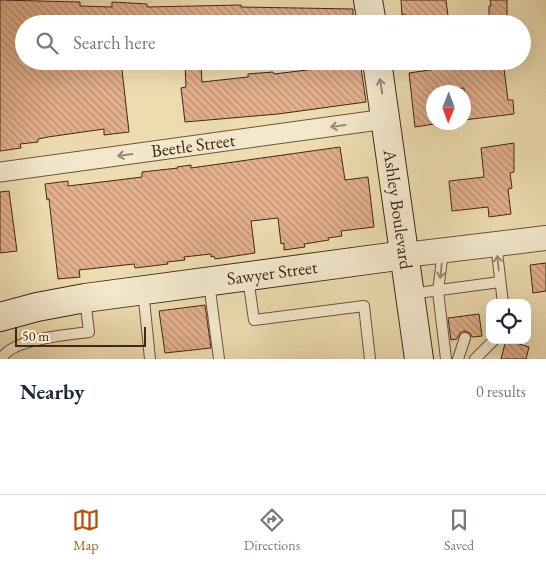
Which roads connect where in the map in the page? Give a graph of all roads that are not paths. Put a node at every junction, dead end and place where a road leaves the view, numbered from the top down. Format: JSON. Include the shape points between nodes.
{"nodes":[{"id":1,"x":368,"y":0,"type":"edge"},
{"id":2,"x":370,"y":15,"type":"edge"},
{"id":3,"x":378,"y":70,"type":"edge"},
{"id":4,"x":386,"y":119,"type":"junction"},
{"id":5,"x":0,"y":172,"type":"edge"},
{"id":6,"x":546,"y":238,"type":"edge"},
{"id":7,"x":496,"y":244,"type":"junction"},
{"id":8,"x":443,"y":251,"type":"junction"},
{"id":9,"x":406,"y":255,"type":"junction"},
{"id":10,"x":247,"y":276,"type":"junction"},
{"id":11,"x":209,"y":282,"type":"junction"},
{"id":12,"x":500,"y":282,"type":"junction"},
{"id":13,"x":143,"y":290,"type":"junction"},
{"id":14,"x":438,"y":291,"type":"junction"},
{"id":15,"x":410,"y":294,"type":"junction"},
{"id":16,"x":85,"y":298,"type":"junction"},
{"id":17,"x":502,"y":299,"type":"edge"},
{"id":18,"x":0,"y":317,"type":"edge"},
{"id":19,"x":465,"y":338,"type":"dead end"},
{"id":20,"x":490,"y":344,"type":"edge"},
{"id":21,"x":2,"y":359,"type":"edge"},
{"id":22,"x":150,"y":359,"type":"edge"},
{"id":23,"x":219,"y":359,"type":"edge"},
{"id":24,"x":370,"y":359,"type":"edge"},
{"id":25,"x":419,"y":359,"type":"edge"},
{"id":26,"x":446,"y":359,"type":"edge"},
{"id":27,"x":458,"y":359,"type":"edge"},
{"id":28,"x":475,"y":359,"type":"edge"}],
"edges":[{"from":1,"to":2,"type":"main road"},
{"from":4,"to":3,"type":"main road","name":"Ashley Boulevard","one_way":true},
{"from":4,"to":5,"type":"street","name":"Beetle Street","one_way":true},
{"from":4,"to":9,"type":"main road","name":"Ashley Boulevard"},
{"from":6,"to":7,"type":"street","name":"Sawyer Street"},
{"from":7,"to":8,"type":"street","name":"Sawyer Street"},
{"from":12,"to":7,"type":"lane","one_way":true},
{"from":8,"to":9,"type":"street","name":"Sawyer Street"},
{"from":8,"to":14,"type":"lane","one_way":true},
{"from":9,"to":10,"type":"main road","name":"Sawyer Street"},
{"from":9,"to":15,"type":"main road","name":"Ashley Boulevard"},
{"from":10,"to":11,"type":"main road","name":"Sawyer Street"},
{"from":10,"to":24,"type":"lane","via":[[254,320],[364,306]]},
{"from":11,"to":13,"type":"main road","name":"Sawyer Street"},
{"from":11,"to":23,"type":"lane"},
{"from":12,"to":14,"type":"lane"},
{"from":12,"to":17,"type":"lane"},
{"from":13,"to":16,"type":"main road","name":"Sawyer Street"},
{"from":13,"to":22,"type":"lane"},
{"from":14,"to":15,"type":"lane"},
{"from":14,"to":26,"type":"lane"},
{"from":15,"to":25,"type":"main road","name":"Ashley Boulevard"},
{"from":16,"to":18,"type":"main road","name":"Sawyer Street"},
{"from":16,"to":21,"type":"lane","via":[[88,332],[37,340],[8,350]]},
{"from":19,"to":27,"type":"lane"},
{"from":20,"to":28,"type":"lane"}]}
